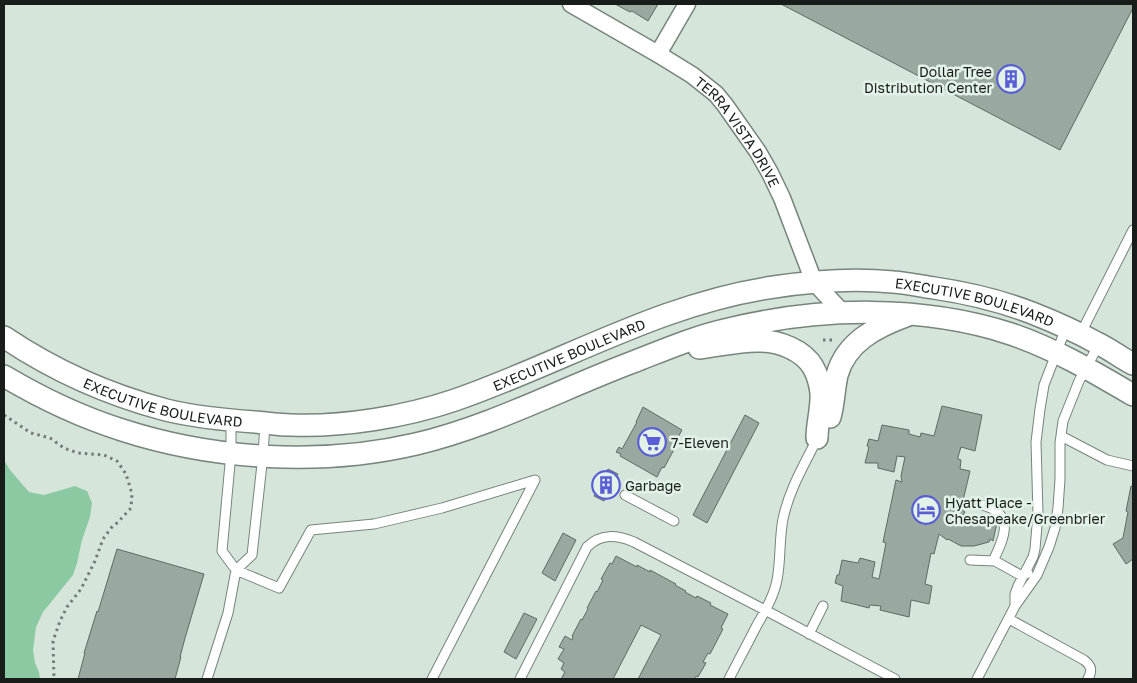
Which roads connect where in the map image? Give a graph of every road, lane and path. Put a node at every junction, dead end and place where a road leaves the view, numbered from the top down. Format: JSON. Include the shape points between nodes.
{"nodes":[{"id":1,"x":571,"y":4,"type":"edge"},
{"id":2,"x":687,"y":4,"type":"edge"},
{"id":3,"x":658,"y":54,"type":"junction"},
{"id":4,"x":1133,"y":230,"type":"edge"},
{"id":5,"x":814,"y":282,"type":"junction"},
{"id":6,"x":843,"y":313,"type":"junction"},
{"id":7,"x":910,"y":315,"type":"junction"},
{"id":8,"x":1073,"y":331,"type":"junction"},
{"id":9,"x":4,"y":337,"type":"edge"},
{"id":10,"x":823,"y":340,"type":"dead end"},
{"id":11,"x":836,"y":340,"type":"dead end"},
{"id":12,"x":1099,"y":344,"type":"junction"},
{"id":13,"x":661,"y":352,"type":"junction"},
{"id":14,"x":1057,"y":353,"type":"junction"},
{"id":15,"x":1133,"y":364,"type":"edge"},
{"id":16,"x":1086,"y":368,"type":"junction"},
{"id":17,"x":4,"y":376,"type":"edge"},
{"id":18,"x":1133,"y":395,"type":"edge"},
{"id":19,"x":4,"y":415,"type":"edge"},
{"id":20,"x":232,"y":420,"type":"junction"},
{"id":21,"x":265,"y":423,"type":"junction"},
{"id":22,"x":1061,"y":436,"type":"junction"},
{"id":23,"x":817,"y":438,"type":"junction"},
{"id":24,"x":231,"y":453,"type":"junction"},
{"id":25,"x":263,"y":455,"type":"junction"},
{"id":26,"x":1133,"y":466,"type":"edge"},
{"id":27,"x":625,"y":495,"type":"dead end"},
{"id":28,"x":982,"y":505,"type":"dead end"},
{"id":29,"x":674,"y":521,"type":"dead end"},
{"id":30,"x":970,"y":560,"type":"dead end"},
{"id":31,"x":993,"y":561,"type":"junction"},
{"id":32,"x":1041,"y":566,"type":"junction"},
{"id":33,"x":236,"y":570,"type":"junction"},
{"id":34,"x":1022,"y":576,"type":"junction"},
{"id":35,"x":824,"y":606,"type":"dead end"},
{"id":36,"x":1015,"y":606,"type":"junction"},
{"id":37,"x":765,"y":610,"type":"junction"},
{"id":38,"x":1009,"y":619,"type":"junction"},
{"id":39,"x":809,"y":634,"type":"junction"},
{"id":40,"x":54,"y":679,"type":"edge"},
{"id":41,"x":207,"y":679,"type":"edge"},
{"id":42,"x":432,"y":679,"type":"edge"},
{"id":43,"x":520,"y":679,"type":"edge"},
{"id":44,"x":729,"y":679,"type":"edge"},
{"id":45,"x":896,"y":679,"type":"edge"},
{"id":46,"x":977,"y":679,"type":"edge"},
{"id":47,"x":1088,"y":679,"type":"edge"}],
"edges":[{"from":1,"to":3,"type":"street","name":"TERRA VISTA DRIVE"},
{"from":2,"to":3,"type":"street"},
{"from":3,"to":5,"type":"street","name":"TERRA VISTA DRIVE","via":[[705,84],[738,123],[782,198]]},
{"from":4,"to":8,"type":"lane"},
{"from":5,"to":6,"type":"street","name":"TERRA VISTA DRIVE"},
{"from":5,"to":8,"type":"street","name":"EXECUTIVE BOULEVARD","via":[[894,282],[979,296],[1033,313]]},
{"from":5,"to":21,"type":"street","name":"EXECUTIVE BOULEVARD","via":[[771,287],[698,304],[424,409],[326,424]]},
{"from":6,"to":7,"type":"street","name":"EXECUTIVE BOULEVARD"},
{"from":6,"to":13,"type":"street","name":"EXECUTIVE BOULEVARD","via":[[728,329]]},
{"from":7,"to":14,"type":"street","name":"EXECUTIVE BOULEVARD","via":[[964,321]]},
{"from":7,"to":23,"type":"street","via":[[870,332],[853,347],[840,365],[829,422]]},
{"from":8,"to":12,"type":"street","name":"EXECUTIVE BOULEVARD"},
{"from":8,"to":14,"type":"lane"},
{"from":9,"to":20,"type":"street","name":"EXECUTIVE BOULEVARD","via":[[43,362],[103,389],[168,410]]},
{"from":10,"to":11,"type":"path"},
{"from":12,"to":15,"type":"street","name":"EXECUTIVE BOULEVARD"},
{"from":12,"to":16,"type":"lane"},
{"from":13,"to":23,"type":"street","via":[[761,341],[796,351],[810,362],[818,379],[821,404]]},
{"from":13,"to":25,"type":"street","name":"EXECUTIVE BOULEVARD","via":[[488,422],[418,443],[327,456]]},
{"from":14,"to":16,"type":"street","name":"EXECUTIVE BOULEVARD"},
{"from":14,"to":34,"type":"lane","via":[[1044,385],[1037,421],[1035,549]]},
{"from":16,"to":18,"type":"street","name":"EXECUTIVE BOULEVARD"},
{"from":16,"to":22,"type":"lane","via":[[1063,421]]},
{"from":17,"to":24,"type":"street","name":"EXECUTIVE BOULEVARD","via":[[60,406],[122,430],[187,447]]},
{"from":19,"to":40,"type":"path","via":[[31,433],[50,438],[64,448],[78,453],[104,455],[117,461],[126,474],[132,494],[131,508],[103,539],[81,589],[60,621],[53,641]]},
{"from":20,"to":21,"type":"street","name":"EXECUTIVE BOULEVARD"},
{"from":20,"to":24,"type":"lane"},
{"from":21,"to":25,"type":"lane"},
{"from":22,"to":26,"type":"lane","via":[[1107,460]]},
{"from":22,"to":32,"type":"lane","via":[[1055,528]]},
{"from":23,"to":37,"type":"lane","via":[[790,497],[781,533],[777,580]]},
{"from":24,"to":25,"type":"street","name":"EXECUTIVE BOULEVARD"},
{"from":24,"to":33,"type":"lane","via":[[222,551]]},
{"from":25,"to":33,"type":"lane","via":[[252,554]]},
{"from":27,"to":29,"type":"lane"},
{"from":28,"to":31,"type":"lane","via":[[992,508],[1004,519],[1002,542]]},
{"from":30,"to":31,"type":"lane"},
{"from":31,"to":34,"type":"lane"},
{"from":32,"to":34,"type":"lane"},
{"from":32,"to":36,"type":"lane"},
{"from":33,"to":41,"type":"lane","via":[[228,612]]},
{"from":33,"to":42,"type":"lane","via":[[279,588],[311,530],[383,522],[535,480]]},
{"from":34,"to":36,"type":"lane","via":[[1015,594]]},
{"from":35,"to":39,"type":"lane"},
{"from":36,"to":38,"type":"lane"},
{"from":37,"to":39,"type":"lane"},
{"from":37,"to":43,"type":"lane","via":[[624,538],[600,538],[587,547]]},
{"from":37,"to":44,"type":"lane"},
{"from":38,"to":46,"type":"lane"},
{"from":38,"to":47,"type":"lane","via":[[1088,663],[1091,667]]},
{"from":39,"to":45,"type":"lane"}]}
